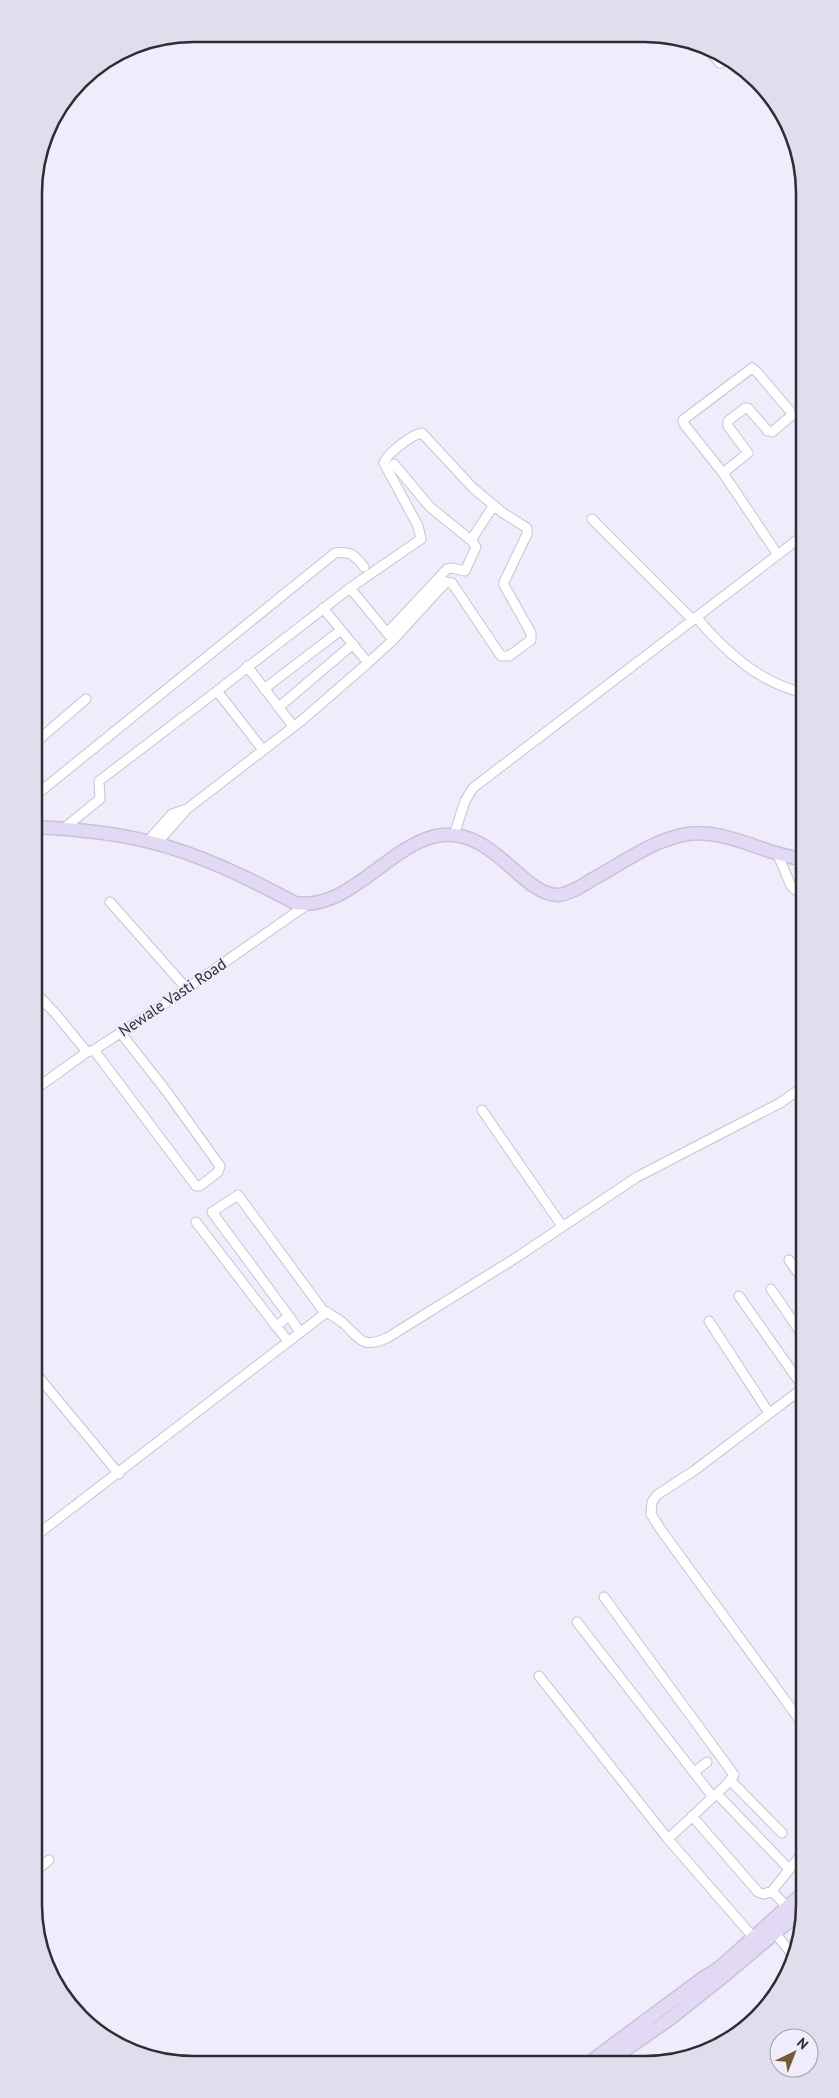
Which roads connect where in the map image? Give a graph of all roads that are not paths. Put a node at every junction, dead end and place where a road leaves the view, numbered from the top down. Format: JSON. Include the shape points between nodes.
{"nodes":[{"id":1,"x":394,"y":464,"type":"dead end"},
{"id":2,"x":723,"y":473,"type":"junction"},
{"id":3,"x":494,"y":505,"type":"junction"},
{"id":4,"x":592,"y":519,"type":"dead end"},
{"id":5,"x":471,"y":540,"type":"junction"},
{"id":6,"x":796,"y":541,"type":"edge"},
{"id":7,"x":778,"y":555,"type":"junction"},
{"id":8,"x":364,"y":567,"type":"dead end"},
{"id":9,"x":350,"y":588,"type":"junction"},
{"id":10,"x":324,"y":608,"type":"junction"},
{"id":11,"x":694,"y":619,"type":"junction"},
{"id":12,"x":341,"y":630,"type":"junction"},
{"id":13,"x":387,"y":633,"type":"junction"},
{"id":14,"x":393,"y":640,"type":"junction"},
{"id":15,"x":353,"y":644,"type":"junction"},
{"id":16,"x":368,"y":663,"type":"junction"},
{"id":17,"x":247,"y":666,"type":"junction"},
{"id":18,"x":264,"y":689,"type":"junction"},
{"id":19,"x":796,"y":690,"type":"edge"},
{"id":20,"x":217,"y":691,"type":"junction"},
{"id":21,"x":86,"y":699,"type":"dead end"},
{"id":22,"x":279,"y":707,"type":"junction"},
{"id":23,"x":293,"y":726,"type":"junction"},
{"id":24,"x":43,"y":736,"type":"edge"},
{"id":25,"x":263,"y":750,"type":"junction"},
{"id":26,"x":43,"y":791,"type":"edge"},
{"id":27,"x":43,"y":827,"type":"edge"},
{"id":28,"x":63,"y":829,"type":"junction"},
{"id":29,"x":454,"y":835,"type":"junction"},
{"id":30,"x":152,"y":842,"type":"junction"},
{"id":31,"x":778,"y":855,"type":"junction"},
{"id":32,"x":796,"y":858,"type":"edge"},
{"id":33,"x":796,"y":890,"type":"edge"},
{"id":34,"x":110,"y":902,"type":"dead end"},
{"id":35,"x":308,"y":904,"type":"junction"},
{"id":36,"x":187,"y":989,"type":"junction"},
{"id":37,"x":43,"y":1000,"type":"edge"},
{"id":38,"x":45,"y":1002,"type":"junction"},
{"id":39,"x":43,"y":1004,"type":"edge"},
{"id":40,"x":120,"y":1032,"type":"junction"},
{"id":41,"x":91,"y":1051,"type":"junction"},
{"id":42,"x":42,"y":1084,"type":"edge"},
{"id":43,"x":796,"y":1091,"type":"edge"},
{"id":44,"x":482,"y":1110,"type":"dead end"},
{"id":45,"x":196,"y":1222,"type":"dead end"},
{"id":46,"x":562,"y":1226,"type":"junction"},
{"id":47,"x":789,"y":1260,"type":"dead end"},
{"id":48,"x":796,"y":1270,"type":"edge"},
{"id":49,"x":771,"y":1289,"type":"dead end"},
{"id":50,"x":739,"y":1296,"type":"dead end"},
{"id":51,"x":325,"y":1313,"type":"junction"},
{"id":52,"x":289,"y":1316,"type":"junction"},
{"id":53,"x":709,"y":1321,"type":"dead end"},
{"id":54,"x":276,"y":1326,"type":"junction"},
{"id":55,"x":796,"y":1326,"type":"edge"},
{"id":56,"x":300,"y":1332,"type":"junction"},
{"id":57,"x":288,"y":1341,"type":"junction"},
{"id":58,"x":796,"y":1377,"type":"edge"},
{"id":59,"x":42,"y":1380,"type":"edge"},
{"id":60,"x":796,"y":1393,"type":"edge"},
{"id":61,"x":770,"y":1413,"type":"junction"},
{"id":62,"x":119,"y":1474,"type":"junction"},
{"id":63,"x":42,"y":1531,"type":"edge"},
{"id":64,"x":604,"y":1597,"type":"dead end"},
{"id":65,"x":577,"y":1622,"type":"dead end"},
{"id":66,"x":539,"y":1676,"type":"dead end"},
{"id":67,"x":796,"y":1715,"type":"edge"},
{"id":68,"x":706,"y":1762,"type":"dead end"},
{"id":69,"x":694,"y":1772,"type":"junction"},
{"id":70,"x":731,"y":1781,"type":"junction"},
{"id":71,"x":715,"y":1795,"type":"junction"},
{"id":72,"x":692,"y":1816,"type":"junction"},
{"id":73,"x":782,"y":1833,"type":"dead end"},
{"id":74,"x":668,"y":1838,"type":"junction"},
{"id":75,"x":49,"y":1860,"type":"dead end"},
{"id":76,"x":796,"y":1861,"type":"edge"},
{"id":77,"x":42,"y":1866,"type":"edge"},
{"id":78,"x":789,"y":1869,"type":"junction"},
{"id":79,"x":772,"y":1891,"type":"junction"},
{"id":80,"x":796,"y":1900,"type":"edge"},
{"id":81,"x":787,"y":1908,"type":"junction"},
{"id":82,"x":796,"y":1916,"type":"edge"},
{"id":83,"x":775,"y":1933,"type":"junction"},
{"id":84,"x":754,"y":1938,"type":"junction"},
{"id":85,"x":789,"y":1950,"type":"edge"},
{"id":86,"x":598,"y":2056,"type":"edge"},
{"id":87,"x":616,"y":2056,"type":"edge"}],
"edges":[{"from":1,"to":5,"type":"street","via":[[430,507]]},
{"from":2,"to":2,"type":"street","via":[[683,420],[752,368],[791,416],[772,432],[748,408],[728,422],[748,453]]},
{"from":2,"to":7,"type":"street"},
{"from":3,"to":5,"type":"street"},
{"from":3,"to":9,"type":"street","via":[[473,488],[422,433],[416,434],[389,455],[384,463],[418,526],[421,539]]},
{"from":3,"to":14,"type":"street","via":[[528,530],[504,588],[531,633],[531,640],[509,656],[501,656],[452,583],[446,582]]},
{"from":4,"to":11,"type":"street"},
{"from":5,"to":13,"type":"street","via":[[476,547],[465,571],[447,570]]},
{"from":6,"to":7,"type":"street"},
{"from":7,"to":11,"type":"street"},
{"from":8,"to":26,"type":"street","via":[[354,554],[335,553]]},
{"from":9,"to":10,"type":"street"},
{"from":9,"to":13,"type":"street"},
{"from":10,"to":12,"type":"street"},
{"from":10,"to":17,"type":"street"},
{"from":11,"to":19,"type":"street","via":[[748,668]]},
{"from":11,"to":29,"type":"street","via":[[472,790]]},
{"from":12,"to":15,"type":"street"},
{"from":12,"to":18,"type":"street"},
{"from":13,"to":14,"type":"street"},
{"from":14,"to":16,"type":"street"},
{"from":15,"to":16,"type":"street"},
{"from":15,"to":22,"type":"street"},
{"from":16,"to":23,"type":"street"},
{"from":17,"to":18,"type":"street"},
{"from":17,"to":20,"type":"street"},
{"from":18,"to":22,"type":"street"},
{"from":20,"to":25,"type":"street"},
{"from":20,"to":28,"type":"street","via":[[100,781],[100,799]]},
{"from":21,"to":24,"type":"street"},
{"from":22,"to":23,"type":"street"},
{"from":23,"to":25,"type":"street"},
{"from":25,"to":30,"type":"street","via":[[187,809],[172,814]]},
{"from":27,"to":28,"type":"main road"},
{"from":28,"to":30,"type":"main road"},
{"from":29,"to":31,"type":"main road","via":[[488,848],[539,888],[558,895],[578,888],[660,842],[688,834],[713,834]]},
{"from":29,"to":35,"type":"main road","via":[[422,841],[332,897]]},
{"from":30,"to":35,"type":"main road","via":[[199,857],[295,903]]},
{"from":31,"to":32,"type":"main road"},
{"from":31,"to":33,"type":"street","via":[[791,886]]},
{"from":34,"to":36,"type":"street"},
{"from":35,"to":36,"type":"street","name":"Newale Vasti Road"},
{"from":36,"to":40,"type":"street","name":"Newale Vasti Road"},
{"from":37,"to":38,"type":"street"},
{"from":38,"to":39,"type":"street"},
{"from":38,"to":41,"type":"street"},
{"from":40,"to":41,"type":"street","name":"Newale Vasti Road"},
{"from":40,"to":41,"type":"street","via":[[220,1166],[218,1172],[200,1186],[192,1182]]},
{"from":41,"to":42,"type":"street","name":"Newale Vasti Road"},
{"from":43,"to":46,"type":"street","via":[[780,1103],[637,1177]]},
{"from":44,"to":46,"type":"street"},
{"from":45,"to":54,"type":"street"},
{"from":46,"to":51,"type":"street","via":[[514,1259],[375,1343],[367,1344],[356,1338],[343,1323]]},
{"from":47,"to":48,"type":"street"},
{"from":49,"to":55,"type":"street"},
{"from":50,"to":58,"type":"street"},
{"from":51,"to":52,"type":"street","via":[[238,1195],[212,1212]]},
{"from":51,"to":56,"type":"street"},
{"from":52,"to":54,"type":"street"},
{"from":52,"to":56,"type":"street"},
{"from":53,"to":61,"type":"street"},
{"from":54,"to":57,"type":"street"},
{"from":56,"to":57,"type":"street"},
{"from":57,"to":62,"type":"street"},
{"from":59,"to":62,"type":"street"},
{"from":60,"to":61,"type":"street"},
{"from":61,"to":67,"type":"street","via":[[657,1495],[652,1502],[651,1514]]},
{"from":62,"to":63,"type":"street"},
{"from":64,"to":70,"type":"street","via":[[733,1772]]},
{"from":65,"to":69,"type":"street"},
{"from":66,"to":74,"type":"street"},
{"from":68,"to":69,"type":"street"},
{"from":69,"to":71,"type":"street"},
{"from":70,"to":71,"type":"street"},
{"from":70,"to":73,"type":"street"},
{"from":71,"to":72,"type":"street"},
{"from":71,"to":78,"type":"street"},
{"from":72,"to":74,"type":"street"},
{"from":72,"to":79,"type":"street","via":[[758,1892]]},
{"from":74,"to":84,"type":"street"},
{"from":75,"to":77,"type":"street"},
{"from":76,"to":78,"type":"street"},
{"from":78,"to":79,"type":"street"},
{"from":79,"to":81,"type":"street"},
{"from":80,"to":81,"type":"main road"},
{"from":81,"to":84,"type":"main road"},
{"from":82,"to":83,"type":"main road"},
{"from":83,"to":85,"type":"street"},
{"from":83,"to":87,"type":"main road","via":[[666,2021]]},
{"from":84,"to":86,"type":"main road","via":[[719,1968]]}]}
